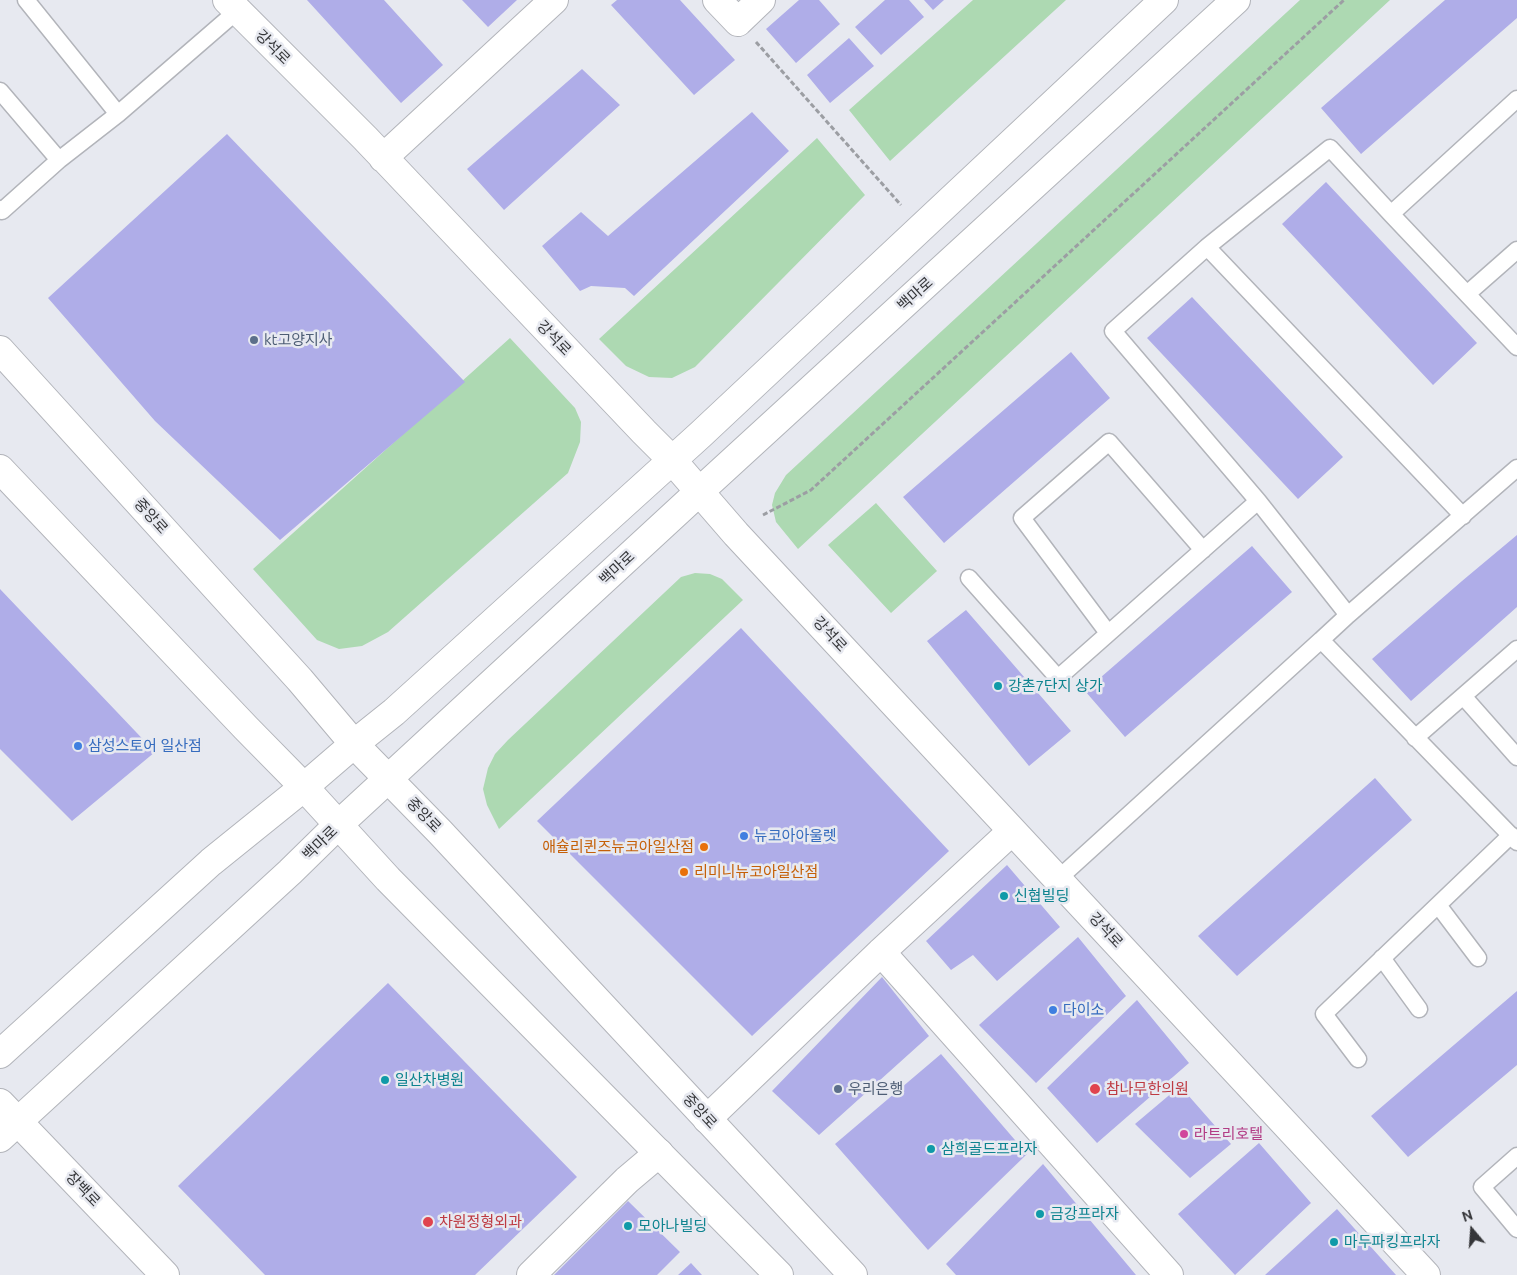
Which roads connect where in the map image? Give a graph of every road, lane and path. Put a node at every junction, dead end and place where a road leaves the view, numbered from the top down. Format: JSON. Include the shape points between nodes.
{"nodes":[{"id":1,"x":26,"y":0,"type":"edge"},
{"id":2,"x":554,"y":0,"type":"edge"},
{"id":3,"x":716,"y":0,"type":"edge"},
{"id":4,"x":761,"y":0,"type":"edge"},
{"id":5,"x":1164,"y":0,"type":"edge"},
{"id":6,"x":1236,"y":0,"type":"edge"},
{"id":7,"x":1344,"y":0,"type":"edge"},
{"id":8,"x":232,"y":6,"type":"edge"},
{"id":9,"x":738,"y":22,"type":"junction"},
{"id":10,"x":0,"y":91,"type":"edge"},
{"id":11,"x":1517,"y":99,"type":"edge"},
{"id":12,"x":118,"y":114,"type":"junction"},
{"id":13,"x":383,"y":158,"type":"junction"},
{"id":14,"x":59,"y":160,"type":"junction"},
{"id":15,"x":901,"y":205,"type":"dead end"},
{"id":16,"x":0,"y":209,"type":"edge"},
{"id":17,"x":1391,"y":214,"type":"junction"},
{"id":18,"x":1207,"y":247,"type":"junction"},
{"id":19,"x":1517,"y":250,"type":"edge"},
{"id":20,"x":1467,"y":294,"type":"junction"},
{"id":21,"x":1517,"y":347,"type":"edge"},
{"id":22,"x":0,"y":350,"type":"edge"},
{"id":23,"x":672,"y":460,"type":"junction"},
{"id":24,"x":1517,"y":468,"type":"edge"},
{"id":25,"x":0,"y":469,"type":"edge"},
{"id":26,"x":700,"y":491,"type":"junction"},
{"id":27,"x":1258,"y":501,"type":"junction"},
{"id":28,"x":763,"y":515,"type":"dead end"},
{"id":29,"x":1463,"y":516,"type":"junction"},
{"id":30,"x":1203,"y":550,"type":"junction"},
{"id":31,"x":970,"y":578,"type":"dead end"},
{"id":32,"x":1348,"y":614,"type":"junction"},
{"id":33,"x":1108,"y":633,"type":"junction"},
{"id":34,"x":1320,"y":640,"type":"junction"},
{"id":35,"x":1517,"y":649,"type":"edge"},
{"id":36,"x":1463,"y":696,"type":"junction"},
{"id":37,"x":1415,"y":738,"type":"junction"},
{"id":38,"x":354,"y":744,"type":"junction"},
{"id":39,"x":1517,"y":757,"type":"edge"},
{"id":40,"x":388,"y":779,"type":"junction"},
{"id":41,"x":304,"y":787,"type":"junction"},
{"id":42,"x":338,"y":824,"type":"junction"},
{"id":43,"x":1012,"y":831,"type":"junction"},
{"id":44,"x":1514,"y":839,"type":"edge"},
{"id":45,"x":1058,"y":879,"type":"junction"},
{"id":46,"x":1438,"y":905,"type":"junction"},
{"id":47,"x":881,"y":952,"type":"junction"},
{"id":48,"x":1382,"y":958,"type":"junction"},
{"id":49,"x":1478,"y":958,"type":"dead end"},
{"id":50,"x":1419,"y":1009,"type":"dead end"},
{"id":51,"x":0,"y":1054,"type":"edge"},
{"id":52,"x":1358,"y":1059,"type":"dead end"},
{"id":53,"x":707,"y":1119,"type":"junction"},
{"id":54,"x":6,"y":1121,"type":"edge"},
{"id":55,"x":659,"y":1153,"type":"junction"},
{"id":56,"x":1517,"y":1156,"type":"edge"},
{"id":57,"x":1517,"y":1229,"type":"edge"},
{"id":58,"x":165,"y":1275,"type":"edge"},
{"id":59,"x":531,"y":1275,"type":"edge"},
{"id":60,"x":778,"y":1275,"type":"edge"},
{"id":61,"x":852,"y":1275,"type":"edge"},
{"id":62,"x":1169,"y":1275,"type":"edge"},
{"id":63,"x":1426,"y":1275,"type":"edge"}],
"edges":[{"from":1,"to":12,"type":"lane"},
{"from":2,"to":13,"type":"main road"},
{"from":3,"to":9,"type":"main road"},
{"from":4,"to":9,"type":"main road"},
{"from":5,"to":23,"type":"main road"},
{"from":6,"to":26,"type":"main road","name":"백마로"},
{"from":7,"to":28,"type":"path","via":[[811,490]]},
{"from":8,"to":12,"type":"lane"},
{"from":8,"to":13,"type":"main road","name":"강석로"},
{"from":9,"to":15,"type":"path"},
{"from":10,"to":14,"type":"lane"},
{"from":11,"to":17,"type":"lane"},
{"from":12,"to":14,"type":"lane"},
{"from":13,"to":23,"type":"main road","name":"강석로"},
{"from":14,"to":16,"type":"lane","via":[[2,211]]},
{"from":17,"to":18,"type":"lane","via":[[1330,148]]},
{"from":17,"to":20,"type":"lane"},
{"from":18,"to":27,"type":"lane","via":[[1113,331]]},
{"from":18,"to":29,"type":"lane"},
{"from":19,"to":20,"type":"lane"},
{"from":20,"to":21,"type":"lane"},
{"from":22,"to":38,"type":"main road","name":"중앙로","via":[[294,673]]},
{"from":23,"to":26,"type":"main road","name":"강석로"},
{"from":23,"to":38,"type":"main road","via":[[394,712]]},
{"from":24,"to":29,"type":"lane"},
{"from":25,"to":41,"type":"main road"},
{"from":26,"to":40,"type":"main road","name":"백마로"},
{"from":26,"to":43,"type":"main road","name":"강석로","via":[[736,534]]},
{"from":27,"to":30,"type":"lane"},
{"from":27,"to":32,"type":"lane"},
{"from":29,"to":32,"type":"lane"},
{"from":30,"to":33,"type":"lane"},
{"from":30,"to":33,"type":"lane","via":[[1109,442],[1022,518]]},
{"from":31,"to":33,"type":"lane","via":[[1058,678]]},
{"from":32,"to":34,"type":"lane"},
{"from":34,"to":37,"type":"lane"},
{"from":34,"to":45,"type":"lane"},
{"from":35,"to":36,"type":"lane"},
{"from":36,"to":37,"type":"lane"},
{"from":36,"to":39,"type":"lane"},
{"from":37,"to":44,"type":"lane"},
{"from":38,"to":40,"type":"main road","name":"중앙로"},
{"from":38,"to":41,"type":"main road"},
{"from":40,"to":42,"type":"main road","name":"백마로"},
{"from":40,"to":53,"type":"main road","name":"중앙로"},
{"from":41,"to":42,"type":"main road"},
{"from":41,"to":51,"type":"main road","via":[[211,862]]},
{"from":42,"to":54,"type":"main road","name":"백마로","via":[[290,872]]},
{"from":42,"to":55,"type":"main road","via":[[388,879]]},
{"from":43,"to":45,"type":"main road","name":"강석로"},
{"from":43,"to":47,"type":"main road"},
{"from":44,"to":46,"type":"lane"},
{"from":45,"to":63,"type":"main road","name":"강석로"},
{"from":46,"to":48,"type":"lane"},
{"from":46,"to":49,"type":"lane"},
{"from":47,"to":53,"type":"main road"},
{"from":47,"to":62,"type":"main road"},
{"from":48,"to":50,"type":"lane"},
{"from":48,"to":52,"type":"lane","via":[[1324,1014]]},
{"from":53,"to":61,"type":"main road","name":"중앙로"},
{"from":54,"to":58,"type":"main road","name":"장백로"},
{"from":55,"to":59,"type":"main road","via":[[627,1180]]},
{"from":55,"to":60,"type":"main road"},
{"from":56,"to":57,"type":"lane","via":[[1482,1187]]}]}
